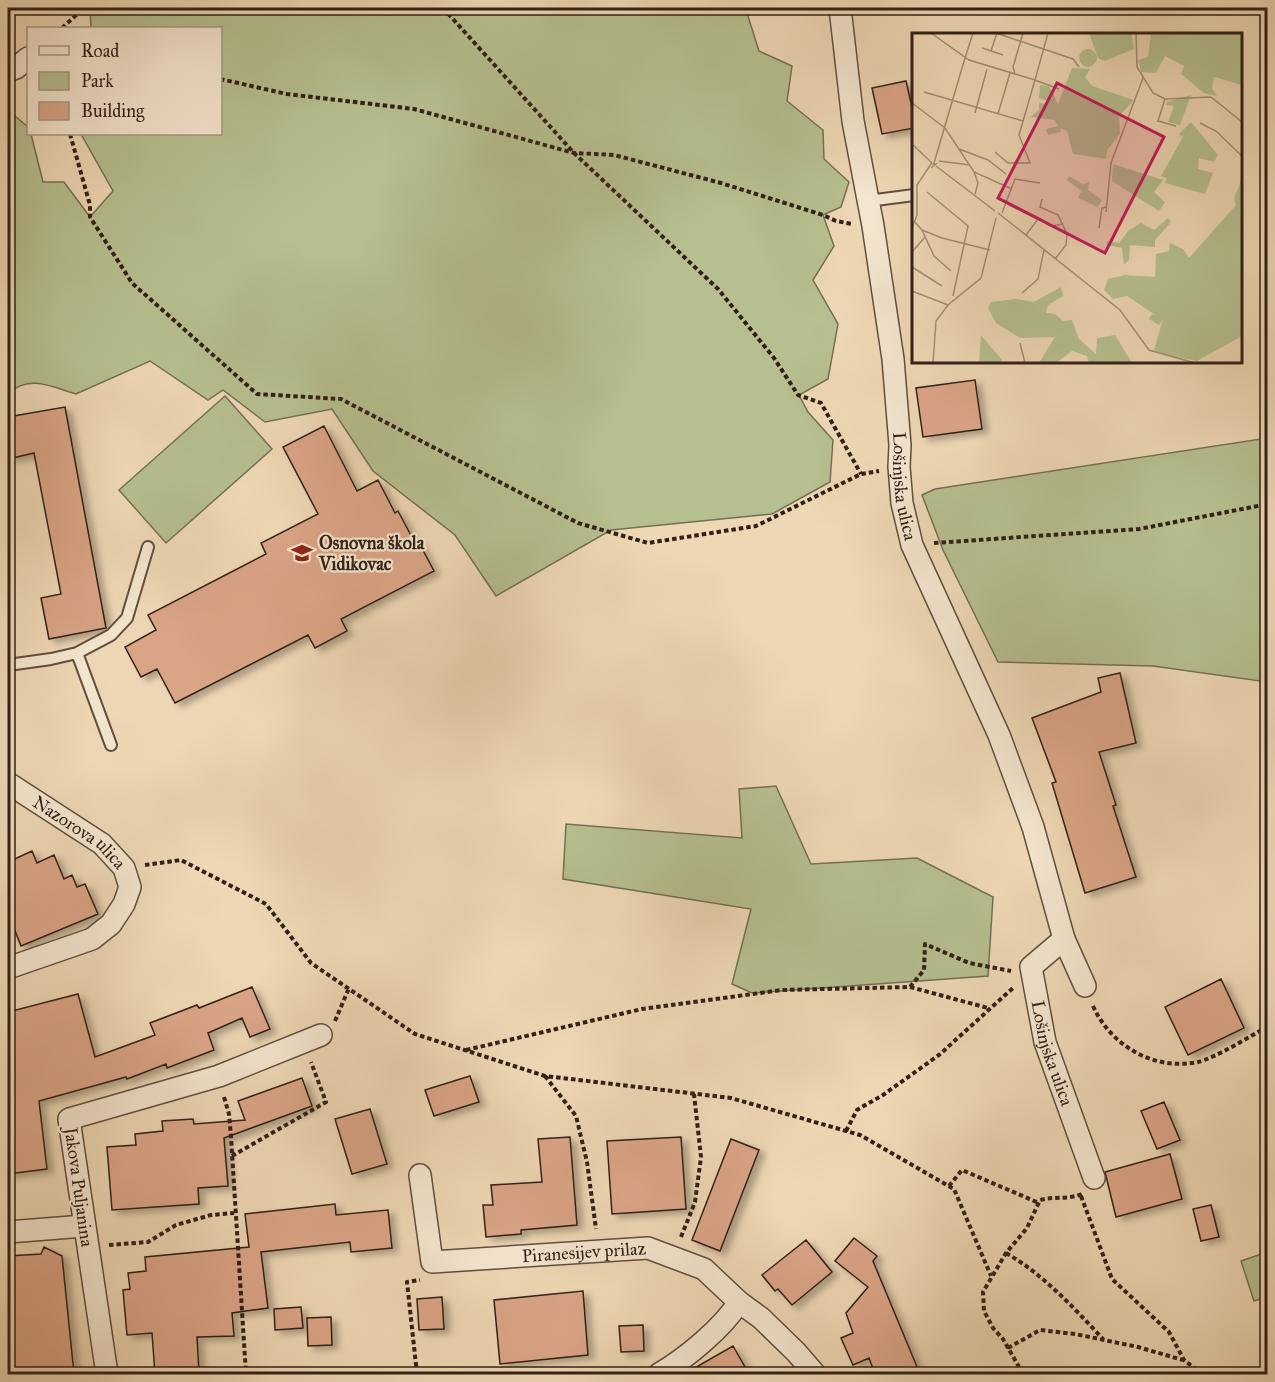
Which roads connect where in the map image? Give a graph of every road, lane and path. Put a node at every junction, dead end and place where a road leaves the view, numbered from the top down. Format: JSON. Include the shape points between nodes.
{"nodes":[{"id":1,"x":84,"y":8,"type":"edge"},
{"id":2,"x":443,"y":8,"type":"edge"},
{"id":3,"x":840,"y":8,"type":"edge"},
{"id":4,"x":1160,"y":8,"type":"edge"},
{"id":5,"x":1161,"y":15,"type":"dead end"},
{"id":6,"x":63,"y":27,"type":"edge"},
{"id":7,"x":27,"y":59,"type":"edge"},
{"id":8,"x":8,"y":71,"type":"edge"},
{"id":9,"x":222,"y":79,"type":"edge"},
{"id":10,"x":70,"y":135,"type":"edge"},
{"id":11,"x":574,"y":153,"type":"junction"},
{"id":12,"x":912,"y":195,"type":"edge"},
{"id":13,"x":868,"y":201,"type":"junction"},
{"id":14,"x":873,"y":226,"type":"junction"},
{"id":15,"x":899,"y":467,"type":"junction"},
{"id":16,"x":861,"y":474,"type":"junction"},
{"id":17,"x":1268,"y":504,"type":"edge"},
{"id":18,"x":912,"y":544,"type":"junction"},
{"id":19,"x":148,"y":547,"type":"dead end"},
{"id":20,"x":77,"y":653,"type":"junction"},
{"id":21,"x":8,"y":665,"type":"edge"},
{"id":22,"x":111,"y":745,"type":"dead end"},
{"id":23,"x":8,"y":783,"type":"edge"},
{"id":24,"x":124,"y":868,"type":"junction"},
{"id":25,"x":1064,"y":939,"type":"junction"},
{"id":26,"x":8,"y":968,"type":"edge"},
{"id":27,"x":1030,"y":975,"type":"junction"},
{"id":28,"x":1084,"y":986,"type":"joint"},
{"id":29,"x":910,"y":987,"type":"junction"},
{"id":30,"x":349,"y":988,"type":"junction"},
{"id":31,"x":988,"y":1008,"type":"junction"},
{"id":32,"x":1268,"y":1026,"type":"edge"},
{"id":33,"x":312,"y":1038,"type":"junction"},
{"id":34,"x":465,"y":1050,"type":"junction"},
{"id":35,"x":544,"y":1076,"type":"junction"},
{"id":36,"x":694,"y":1094,"type":"junction"},
{"id":37,"x":229,"y":1114,"type":"dead end"},
{"id":38,"x":846,"y":1131,"type":"junction"},
{"id":39,"x":232,"y":1156,"type":"junction"},
{"id":40,"x":420,"y":1175,"type":"dead end"},
{"id":41,"x":1094,"y":1178,"type":"joint"},
{"id":42,"x":949,"y":1186,"type":"junction"},
{"id":43,"x":1081,"y":1194,"type":"junction"},
{"id":44,"x":1039,"y":1203,"type":"junction"},
{"id":45,"x":234,"y":1213,"type":"junction"},
{"id":46,"x":8,"y":1232,"type":"edge"},
{"id":47,"x":86,"y":1236,"type":"junction"},
{"id":48,"x":598,"y":1251,"type":"junction"},
{"id":49,"x":1006,"y":1253,"type":"junction"},
{"id":50,"x":673,"y":1257,"type":"junction"},
{"id":51,"x":992,"y":1276,"type":"junction"},
{"id":52,"x":421,"y":1280,"type":"dead end"},
{"id":53,"x":739,"y":1302,"type":"junction"},
{"id":54,"x":1103,"y":1339,"type":"junction"},
{"id":55,"x":1008,"y":1348,"type":"junction"},
{"id":56,"x":1184,"y":1360,"type":"junction"},
{"id":57,"x":107,"y":1374,"type":"edge"},
{"id":58,"x":246,"y":1374,"type":"edge"},
{"id":59,"x":417,"y":1374,"type":"edge"},
{"id":60,"x":659,"y":1374,"type":"edge"},
{"id":61,"x":815,"y":1374,"type":"edge"},
{"id":62,"x":1023,"y":1374,"type":"edge"},
{"id":63,"x":1202,"y":1374,"type":"edge"}],
"edges":[{"from":1,"to":6,"type":"path"},
{"from":2,"to":11,"type":"path"},
{"from":3,"to":13,"type":"street","name":"Lošinjska ulica","via":[[853,121]]},
{"from":4,"to":5,"type":"path"},
{"from":7,"to":8,"type":"street"},
{"from":9,"to":11,"type":"path","via":[[287,94],[414,109]]},
{"from":10,"to":16,"type":"path","via":[[90,217],[132,283],[257,394],[340,399],[578,523],[648,543],[756,526]]},
{"from":11,"to":14,"type":"path","via":[[614,155],[721,183],[836,221]]},
{"from":11,"to":16,"type":"path","via":[[718,289],[774,358],[798,395],[821,403]]},
{"from":12,"to":13,"type":"lane"},
{"from":13,"to":14,"type":"street","name":"Lošinjska ulica"},
{"from":14,"to":15,"type":"street","name":"Lošinjska ulica","via":[[893,359]]},
{"from":15,"to":16,"type":"path"},
{"from":15,"to":18,"type":"street","name":"Lošinjska ulica","via":[[902,503]]},
{"from":17,"to":18,"type":"path","via":[[1139,529]]},
{"from":18,"to":25,"type":"street","name":"Lošinjska ulica","via":[[999,735],[1033,827]]},
{"from":19,"to":20,"type":"lane","via":[[127,618],[111,635]]},
{"from":20,"to":21,"type":"lane"},
{"from":20,"to":22,"type":"lane"},
{"from":23,"to":24,"type":"street","name":"Nazorova ulica","via":[[102,844]]},
{"from":24,"to":26,"type":"street","name":"Nazorova ulica","via":[[130,887],[111,924],[92,939]]},
{"from":24,"to":30,"type":"path","via":[[181,860],[266,904],[311,963]]},
{"from":25,"to":27,"type":"street","name":"Lošinjska ulica","via":[[1031,967]]},
{"from":25,"to":28,"type":"street","name":"Lošinjska ulica"},
{"from":27,"to":29,"type":"path","via":[[969,963],[925,944],[924,970]]},
{"from":27,"to":31,"type":"path"},
{"from":27,"to":41,"type":"street","name":"Lošinjska ulica","via":[[1045,1042]]},
{"from":28,"to":32,"type":"path","via":[[1100,1022],[1112,1035],[1153,1061],[1200,1062]]},
{"from":29,"to":31,"type":"path"},
{"from":29,"to":34,"type":"path","via":[[782,990],[642,1009]]},
{"from":30,"to":33,"type":"path","via":[[338,1018]]},
{"from":30,"to":34,"type":"path","via":[[415,1034]]},
{"from":31,"to":38,"type":"path","via":[[939,1055],[857,1110]]},
{"from":33,"to":39,"type":"path","via":[[326,1102]]},
{"from":33,"to":47,"type":"street","name":"Jakova Puljanina","via":[[219,1076],[69,1119]]},
{"from":34,"to":35,"type":"path"},
{"from":35,"to":36,"type":"path"},
{"from":35,"to":48,"type":"path","via":[[576,1116],[587,1162]]},
{"from":36,"to":38,"type":"path","via":[[731,1098]]},
{"from":36,"to":50,"type":"path","via":[[701,1157],[695,1202]]},
{"from":37,"to":39,"type":"path"},
{"from":38,"to":42,"type":"path","via":[[860,1135]]},
{"from":39,"to":45,"type":"path"},
{"from":40,"to":48,"type":"street","name":"Piranesijev prilaz","via":[[432,1262]]},
{"from":41,"to":43,"type":"path","via":[[1087,1192]]},
{"from":42,"to":44,"type":"path","via":[[962,1170]]},
{"from":42,"to":51,"type":"path","via":[[954,1189]]},
{"from":43,"to":44,"type":"path","via":[[1071,1198],[1050,1197]]},
{"from":43,"to":56,"type":"path","via":[[1112,1279],[1169,1332]]},
{"from":44,"to":49,"type":"path"},
{"from":45,"to":47,"type":"path","via":[[176,1225],[148,1242]]},
{"from":45,"to":58,"type":"path"},
{"from":46,"to":47,"type":"street"},
{"from":47,"to":57,"type":"street","name":"Jakova Puljanina"},
{"from":48,"to":50,"type":"street","name":"Piranesijev prilaz","via":[[648,1248]]},
{"from":49,"to":51,"type":"path"},
{"from":49,"to":54,"type":"path","via":[[1027,1265],[1070,1303]]},
{"from":50,"to":53,"type":"street","name":"Piranesijev prilaz","via":[[704,1269]]},
{"from":51,"to":55,"type":"path","via":[[983,1292],[984,1311]]},
{"from":52,"to":59,"type":"path","via":[[406,1282]]},
{"from":53,"to":60,"type":"street","via":[[689,1355]]},
{"from":53,"to":61,"type":"street","name":"Piranesijev prilaz","via":[[761,1318]]},
{"from":54,"to":55,"type":"path","via":[[1040,1330]]},
{"from":54,"to":56,"type":"path"},
{"from":55,"to":62,"type":"path"},
{"from":56,"to":63,"type":"path"}]}
